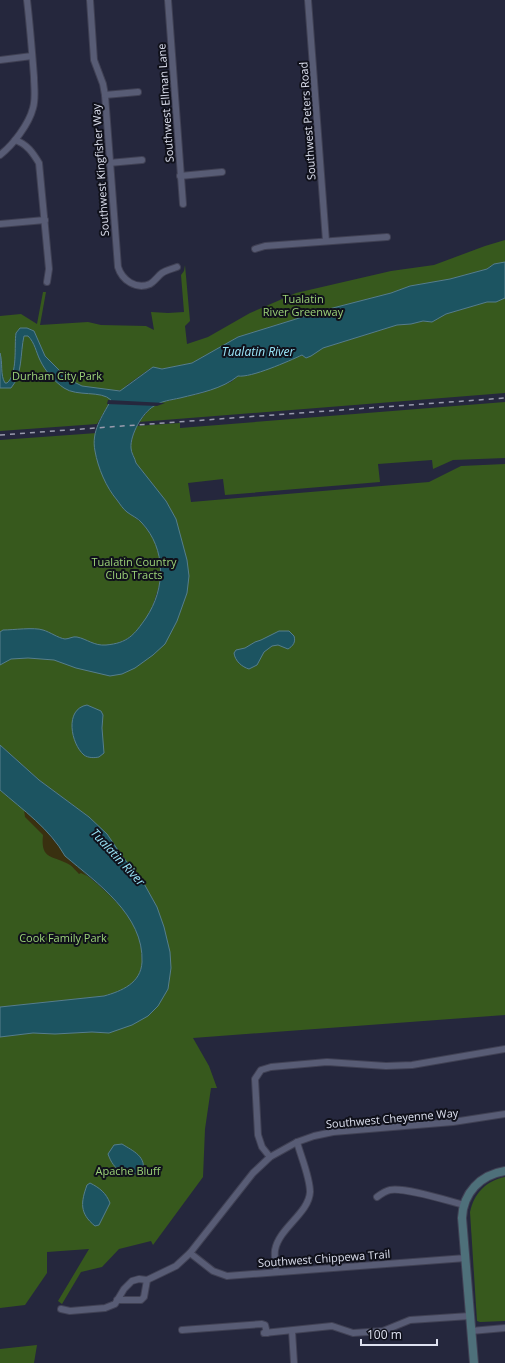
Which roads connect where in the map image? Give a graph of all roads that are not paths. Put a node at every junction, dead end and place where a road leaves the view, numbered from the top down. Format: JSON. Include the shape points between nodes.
{"nodes":[{"id":1,"x":27,"y":0,"type":"edge"},
{"id":2,"x":90,"y":0,"type":"edge"},
{"id":3,"x":168,"y":0,"type":"edge"},
{"id":4,"x":308,"y":0,"type":"edge"},
{"id":5,"x":32,"y":56,"type":"junction"},
{"id":6,"x":0,"y":60,"type":"edge"},
{"id":7,"x":138,"y":92,"type":"dead end"},
{"id":8,"x":105,"y":95,"type":"junction"},
{"id":9,"x":15,"y":140,"type":"junction"},
{"id":10,"x":0,"y":155,"type":"edge"},
{"id":11,"x":142,"y":160,"type":"dead end"},
{"id":12,"x":109,"y":162,"type":"junction"},
{"id":13,"x":222,"y":172,"type":"dead end"},
{"id":14,"x":180,"y":176,"type":"junction"},
{"id":15,"x":183,"y":204,"type":"dead end"},
{"id":16,"x":45,"y":220,"type":"junction"},
{"id":17,"x":0,"y":224,"type":"edge"},
{"id":18,"x":386,"y":237,"type":"dead end"},
{"id":19,"x":326,"y":241,"type":"junction"},
{"id":20,"x":255,"y":248,"type":"dead end"},
{"id":21,"x":176,"y":267,"type":"dead end"},
{"id":22,"x":47,"y":282,"type":"dead end"},
{"id":23,"x":505,"y":1049,"type":"edge"},
{"id":24,"x":505,"y":1114,"type":"edge"},
{"id":25,"x":297,"y":1142,"type":"junction"},
{"id":26,"x":270,"y":1157,"type":"junction"},
{"id":27,"x":505,"y":1171,"type":"edge"},
{"id":28,"x":377,"y":1197,"type":"dead end"},
{"id":29,"x":464,"y":1205,"type":"junction"},
{"id":30,"x":190,"y":1253,"type":"junction"},
{"id":31,"x":466,"y":1258,"type":"junction"},
{"id":32,"x":276,"y":1272,"type":"junction"},
{"id":33,"x":147,"y":1280,"type":"junction"},
{"id":34,"x":117,"y":1300,"type":"junction"},
{"id":35,"x":61,"y":1309,"type":"dead end"},
{"id":36,"x":470,"y":1316,"type":"junction"},
{"id":37,"x":505,"y":1328,"type":"edge"},
{"id":38,"x":182,"y":1330,"type":"dead end"},
{"id":39,"x":292,"y":1331,"type":"junction"},
{"id":40,"x":471,"y":1331,"type":"junction"},
{"id":41,"x":294,"y":1363,"type":"edge"},
{"id":42,"x":474,"y":1363,"type":"edge"}],
"edges":[{"from":1,"to":5,"type":"street"},
{"from":2,"to":8,"type":"street","name":"Southwest Kingfisher Way","via":[[94,60]]},
{"from":3,"to":14,"type":"street","name":"Southwest Ellman Lane"},
{"from":4,"to":19,"type":"street","name":"Southwest Peters Road"},
{"from":5,"to":6,"type":"street"},
{"from":5,"to":9,"type":"street","via":[[34,107]]},
{"from":7,"to":8,"type":"street"},
{"from":8,"to":12,"type":"street","name":"Southwest Kingfisher Way"},
{"from":9,"to":10,"type":"street"},
{"from":9,"to":16,"type":"street","via":[[32,152],[39,163]]},
{"from":11,"to":12,"type":"street"},
{"from":12,"to":21,"type":"street","name":"Southwest Kingfisher Way","via":[[119,272],[128,282],[141,286],[148,285],[162,273]]},
{"from":13,"to":14,"type":"street"},
{"from":14,"to":15,"type":"street","name":"Southwest Ellman Lane"},
{"from":16,"to":17,"type":"street"},
{"from":16,"to":22,"type":"street","via":[[49,269]]},
{"from":18,"to":19,"type":"street"},
{"from":19,"to":20,"type":"street"},
{"from":23,"to":26,"type":"street","via":[[412,1065],[327,1062],[261,1070],[255,1079],[258,1135],[262,1147]]},
{"from":24,"to":25,"type":"street","name":"Southwest Cheyenne Way","via":[[454,1122],[333,1132]]},
{"from":25,"to":26,"type":"street","name":"Southwest Cheyenne Way"},
{"from":25,"to":32,"type":"street","via":[[310,1194],[306,1205],[281,1236],[275,1250]]},
{"from":26,"to":30,"type":"street","name":"Southwest Cheyenne Way","via":[[253,1173]]},
{"from":27,"to":29,"type":"main road","via":[[478,1182]]},
{"from":28,"to":29,"type":"street","via":[[391,1189],[405,1190]]},
{"from":29,"to":31,"type":"main road","via":[[462,1218]]},
{"from":30,"to":32,"type":"street","name":"Southwest Chippewa Trail","via":[[213,1271],[227,1276]]},
{"from":30,"to":33,"type":"street","name":"Southwest Cheyenne Way","via":[[176,1266]]},
{"from":31,"to":32,"type":"street","name":"Southwest Chippewa Trail"},
{"from":31,"to":36,"type":"main road"},
{"from":33,"to":34,"type":"street","name":"Southwest Cheyenne Way","via":[[132,1281]]},
{"from":33,"to":34,"type":"street","name":"Southwest Cheyenne Way","via":[[144,1297],[141,1300]]},
{"from":34,"to":35,"type":"street","name":"Southwest Cheyenne Way","via":[[115,1304],[105,1308],[70,1311]]},
{"from":36,"to":39,"type":"street","via":[[410,1320],[383,1331],[353,1333],[332,1326]]},
{"from":36,"to":40,"type":"main road"},
{"from":37,"to":40,"type":"street"},
{"from":38,"to":39,"type":"street","via":[[262,1324],[265,1325],[266,1333]]},
{"from":39,"to":41,"type":"street"},
{"from":40,"to":42,"type":"main road"}]}
